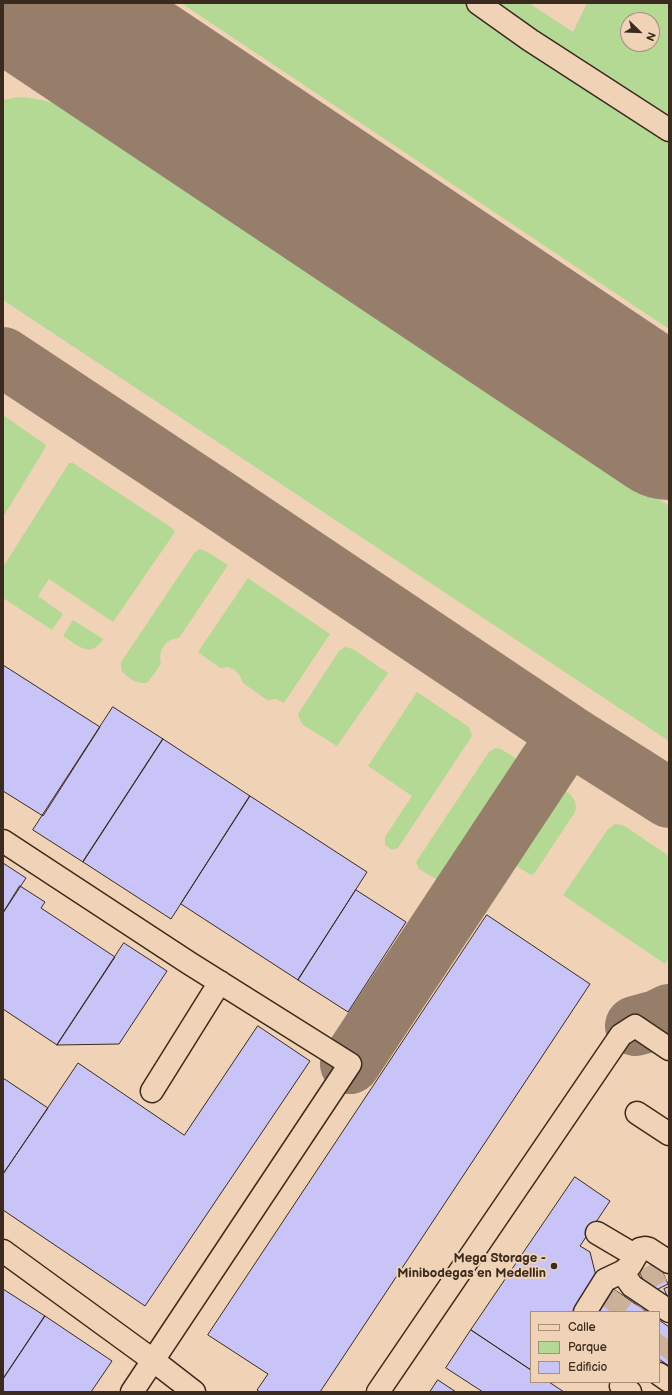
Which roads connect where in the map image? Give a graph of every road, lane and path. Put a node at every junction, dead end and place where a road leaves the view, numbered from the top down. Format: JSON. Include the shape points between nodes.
{"nodes":[{"id":1,"x":478,"y":3,"type":"edge"},
{"id":2,"x":669,"y":130,"type":"edge"},
{"id":3,"x":3,"y":841,"type":"edge"},
{"id":4,"x":220,"y":982,"type":"junction"},
{"id":5,"x":669,"y":1048,"type":"edge"},
{"id":6,"x":152,"y":1091,"type":"dead end"},
{"id":7,"x":637,"y":1112,"type":"dead end"},
{"id":8,"x":669,"y":1134,"type":"edge"},
{"id":9,"x":597,"y":1233,"type":"dead end"},
{"id":10,"x":3,"y":1251,"type":"edge"},
{"id":11,"x":636,"y":1256,"type":"junction"},
{"id":12,"x":646,"y":1276,"type":"edge"},
{"id":13,"x":659,"y":1305,"type":"edge"},
{"id":14,"x":586,"y":1311,"type":"edge"},
{"id":15,"x":154,"y":1361,"type":"junction"},
{"id":16,"x":660,"y":1375,"type":"edge"},
{"id":17,"x":669,"y":1381,"type":"edge"},
{"id":18,"x":132,"y":1392,"type":"edge"},
{"id":19,"x":194,"y":1392,"type":"edge"},
{"id":20,"x":378,"y":1392,"type":"edge"}],
"edges":[{"from":1,"to":2,"type":"lane","via":[[530,40]]},
{"from":3,"to":4,"type":"lane"},
{"from":4,"to":6,"type":"lane"},
{"from":4,"to":15,"type":"lane","via":[[350,1064]]},
{"from":5,"to":20,"type":"lane","via":[[635,1026],[621,1035]]},
{"from":7,"to":8,"type":"lane"},
{"from":9,"to":11,"type":"lane"},
{"from":10,"to":15,"type":"lane"},
{"from":11,"to":12,"type":"lane","via":[[630,1266]]},
{"from":11,"to":12,"type":"lane","via":[[640,1249],[645,1248]]},
{"from":12,"to":13,"type":"lane"},
{"from":12,"to":14,"type":"lane","via":[[605,1280]]},
{"from":15,"to":18,"type":"lane"},
{"from":15,"to":19,"type":"lane"},
{"from":16,"to":17,"type":"lane"}]}
